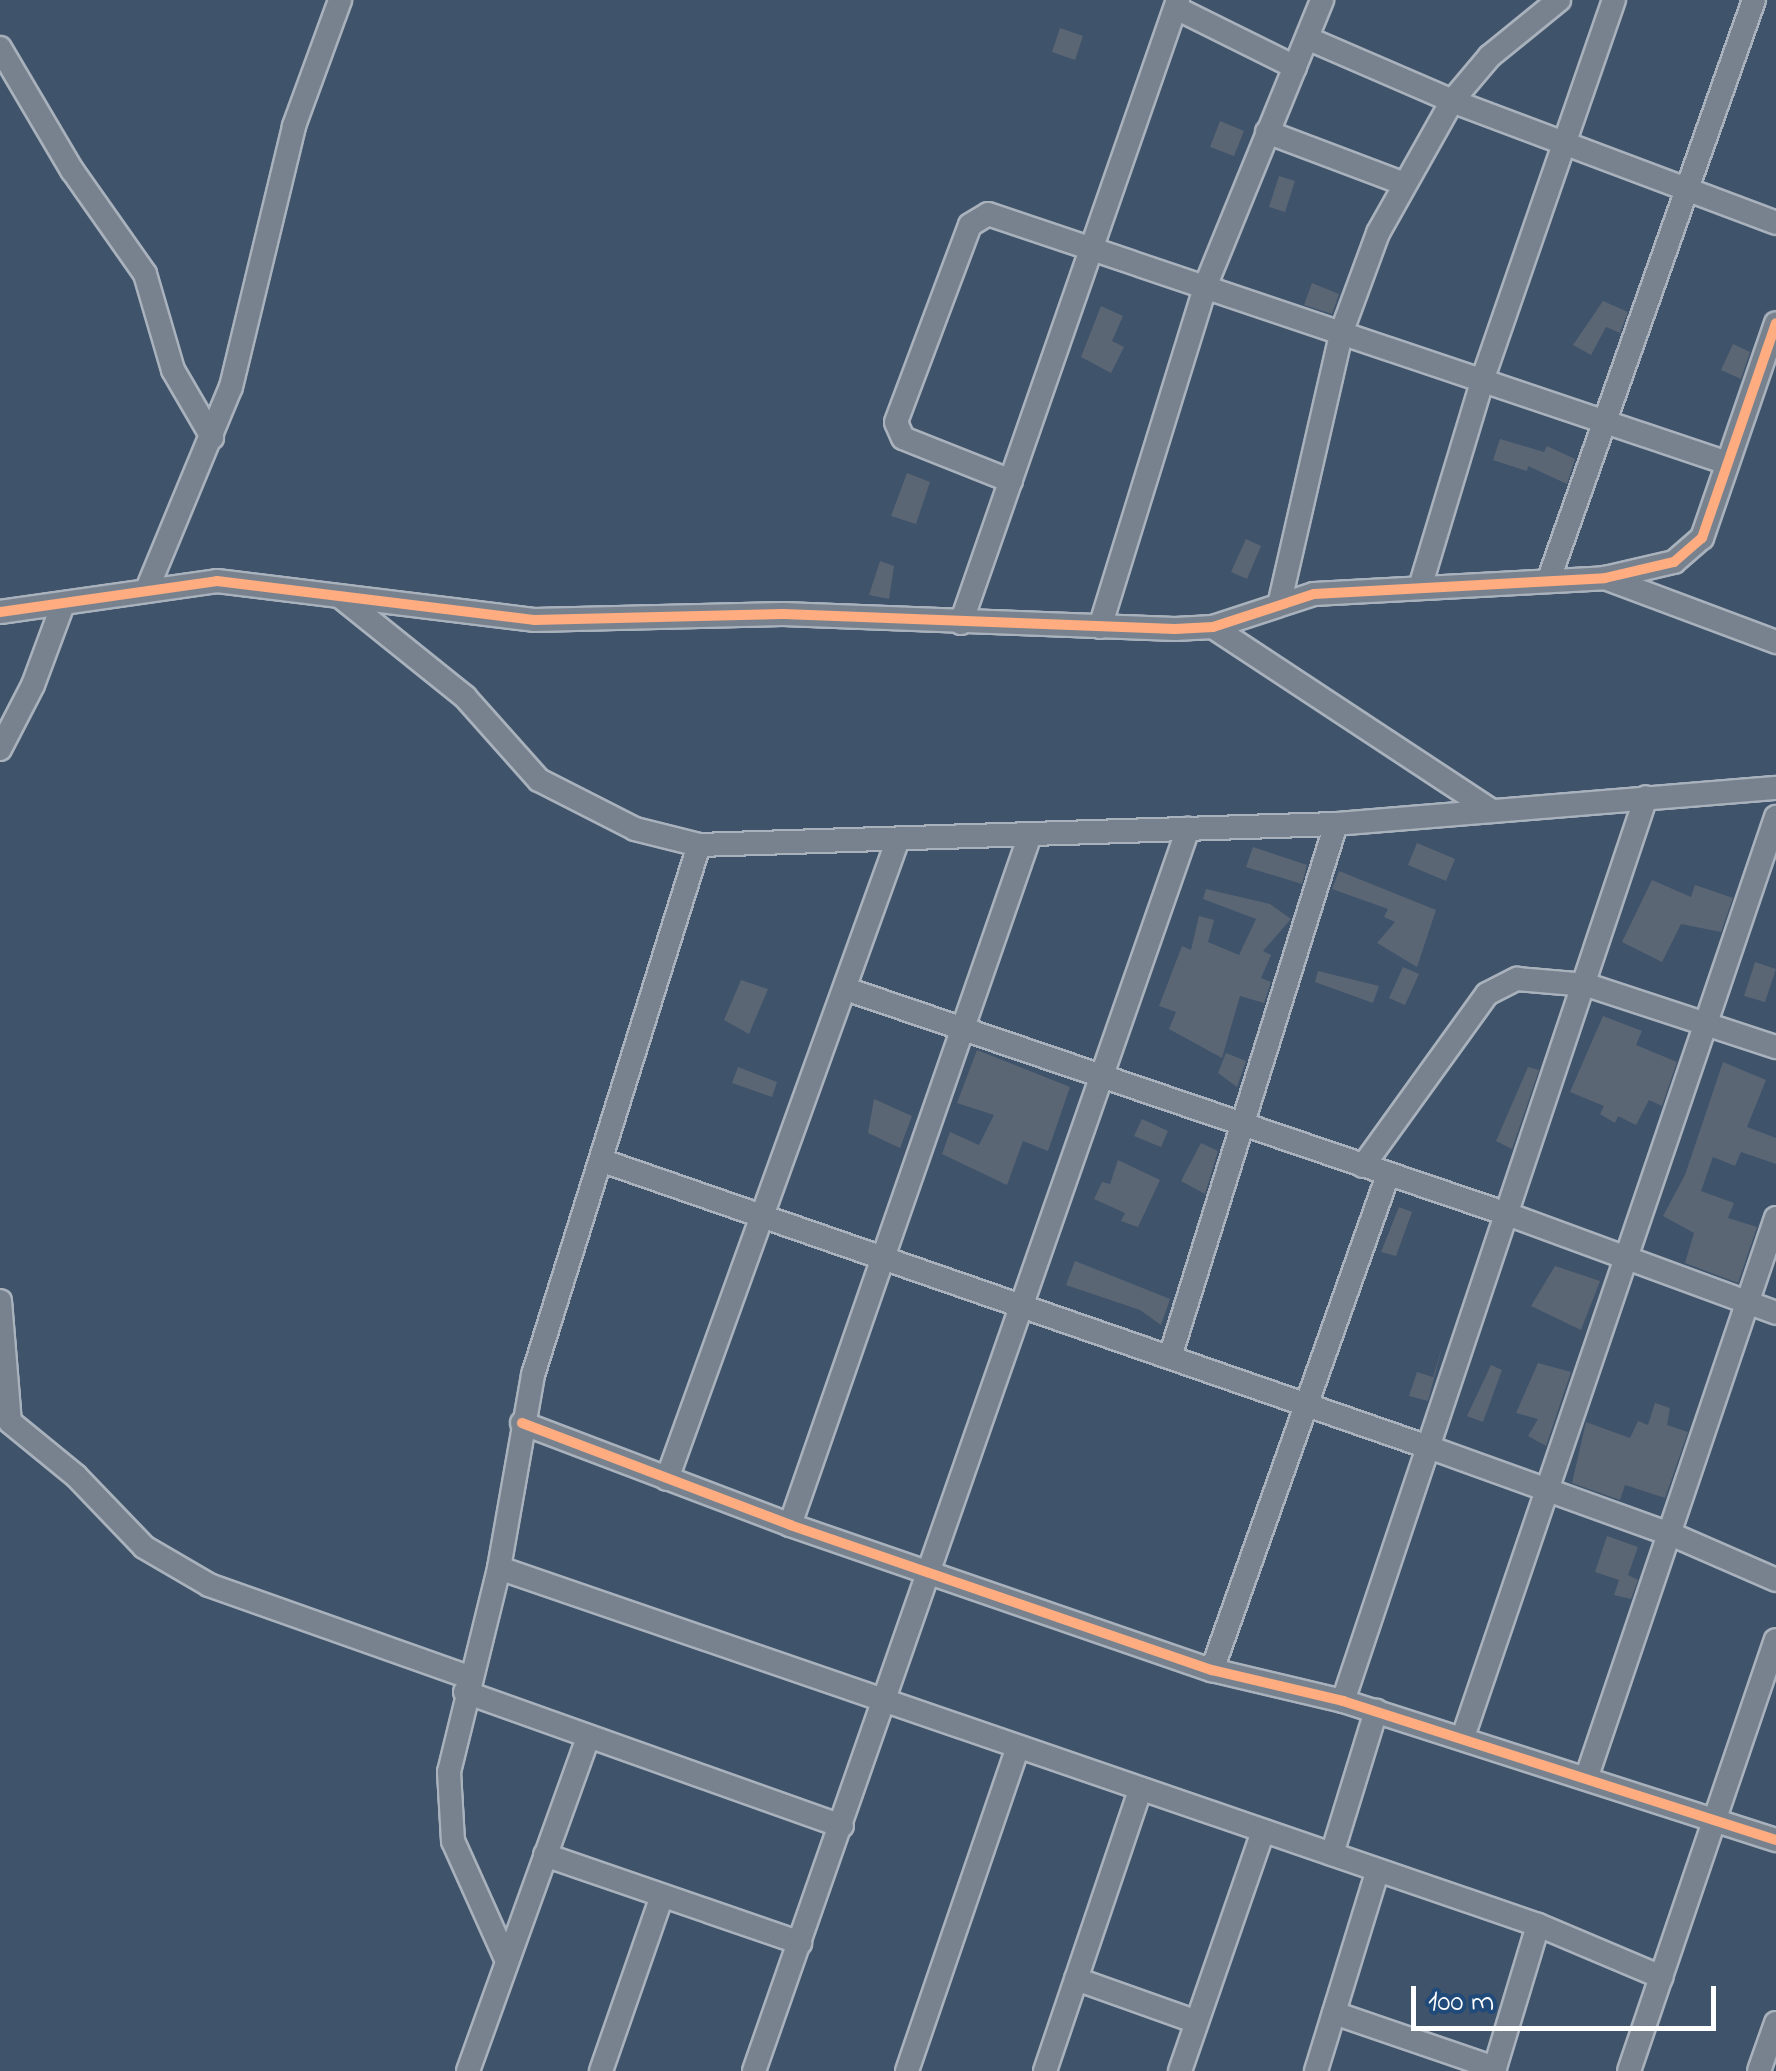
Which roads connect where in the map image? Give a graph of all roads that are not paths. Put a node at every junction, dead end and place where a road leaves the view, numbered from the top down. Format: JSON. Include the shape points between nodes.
{"nodes":[{"id":1,"x":340,"y":0,"type":"edge"},
{"id":2,"x":1322,"y":0,"type":"edge"},
{"id":3,"x":1558,"y":0,"type":"edge"},
{"id":4,"x":1614,"y":0,"type":"edge"},
{"id":5,"x":1754,"y":0,"type":"edge"},
{"id":6,"x":1177,"y":4,"type":"edge"},
{"id":7,"x":1309,"y":39,"type":"junction"},
{"id":8,"x":0,"y":48,"type":"edge"},
{"id":9,"x":1295,"y":67,"type":"junction"},
{"id":10,"x":1452,"y":102,"type":"junction"},
{"id":11,"x":1267,"y":132,"type":"junction"},
{"id":12,"x":1567,"y":144,"type":"junction"},
{"id":13,"x":1402,"y":183,"type":"junction"},
{"id":14,"x":1688,"y":188,"type":"junction"},
{"id":15,"x":1776,"y":223,"type":"edge"},
{"id":16,"x":1092,"y":250,"type":"junction"},
{"id":17,"x":1206,"y":287,"type":"junction"},
{"id":18,"x":1776,"y":323,"type":"edge"},
{"id":19,"x":1342,"y":331,"type":"junction"},
{"id":20,"x":1483,"y":378,"type":"junction"},
{"id":21,"x":1608,"y":422,"type":"junction"},
{"id":22,"x":212,"y":437,"type":"junction"},
{"id":23,"x":1727,"y":463,"type":"junction"},
{"id":24,"x":1012,"y":481,"type":"junction"},
{"id":25,"x":1550,"y":576,"type":"junction"},
{"id":26,"x":1605,"y":578,"type":"junction"},
{"id":27,"x":1421,"y":584,"type":"junction"},
{"id":28,"x":148,"y":587,"type":"junction"},
{"id":29,"x":339,"y":596,"type":"junction"},
{"id":30,"x":1280,"y":601,"type":"junction"},
{"id":31,"x":62,"y":607,"type":"junction"},
{"id":32,"x":0,"y":612,"type":"edge"},
{"id":33,"x":962,"y":623,"type":"junction"},
{"id":34,"x":1100,"y":626,"type":"junction"},
{"id":35,"x":1212,"y":627,"type":"junction"},
{"id":36,"x":1776,"y":642,"type":"edge"},
{"id":37,"x":0,"y":749,"type":"edge"},
{"id":38,"x":1776,"y":788,"type":"edge"},
{"id":39,"x":1646,"y":797,"type":"junction"},
{"id":40,"x":1492,"y":811,"type":"junction"},
{"id":41,"x":1776,"y":818,"type":"edge"},
{"id":42,"x":1336,"y":824,"type":"junction"},
{"id":43,"x":1188,"y":829,"type":"junction"},
{"id":44,"x":1030,"y":838,"type":"junction"},
{"id":45,"x":898,"y":839,"type":"junction"},
{"id":46,"x":699,"y":845,"type":"junction"},
{"id":47,"x":1587,"y":985,"type":"junction"},
{"id":48,"x":846,"y":989,"type":"junction"},
{"id":49,"x":1707,"y":1024,"type":"junction"},
{"id":50,"x":963,"y":1028,"type":"junction"},
{"id":51,"x":1776,"y":1047,"type":"edge"},
{"id":52,"x":1102,"y":1074,"type":"junction"},
{"id":53,"x":1244,"y":1126,"type":"junction"},
{"id":54,"x":603,"y":1161,"type":"junction"},
{"id":55,"x":1363,"y":1166,"type":"junction"},
{"id":56,"x":1388,"y":1175,"type":"junction"},
{"id":57,"x":1510,"y":1215,"type":"junction"},
{"id":58,"x":764,"y":1218,"type":"junction"},
{"id":59,"x":1776,"y":1218,"type":"edge"},
{"id":60,"x":1628,"y":1258,"type":"junction"},
{"id":61,"x":884,"y":1262,"type":"junction"},
{"id":62,"x":0,"y":1300,"type":"edge"},
{"id":63,"x":1748,"y":1301,"type":"junction"},
{"id":64,"x":1017,"y":1309,"type":"junction"},
{"id":65,"x":1776,"y":1313,"type":"edge"},
{"id":66,"x":1170,"y":1357,"type":"junction"},
{"id":67,"x":1306,"y":1404,"type":"junction"},
{"id":68,"x":522,"y":1424,"type":"junction"},
{"id":69,"x":1431,"y":1448,"type":"junction"},
{"id":70,"x":667,"y":1479,"type":"junction"},
{"id":71,"x":1549,"y":1490,"type":"junction"},
{"id":72,"x":790,"y":1525,"type":"junction"},
{"id":73,"x":1673,"y":1535,"type":"junction"},
{"id":74,"x":499,"y":1568,"type":"junction"},
{"id":75,"x":928,"y":1573,"type":"junction"},
{"id":76,"x":1776,"y":1580,"type":"edge"},
{"id":77,"x":1776,"y":1640,"type":"edge"},
{"id":78,"x":1212,"y":1670,"type":"junction"},
{"id":79,"x":467,"y":1685,"type":"junction"},
{"id":80,"x":882,"y":1701,"type":"junction"},
{"id":81,"x":1343,"y":1701,"type":"junction"},
{"id":82,"x":1376,"y":1712,"type":"junction"},
{"id":83,"x":588,"y":1737,"type":"junction"},
{"id":84,"x":1463,"y":1738,"type":"junction"},
{"id":85,"x":1018,"y":1748,"type":"junction"},
{"id":86,"x":1587,"y":1776,"type":"junction"},
{"id":87,"x":1140,"y":1790,"type":"junction"},
{"id":88,"x":1714,"y":1824,"type":"junction"},
{"id":89,"x":842,"y":1826,"type":"junction"},
{"id":90,"x":1262,"y":1831,"type":"junction"},
{"id":91,"x":1776,"y":1840,"type":"edge"},
{"id":92,"x":1332,"y":1854,"type":"junction"},
{"id":93,"x":544,"y":1855,"type":"junction"},
{"id":94,"x":1378,"y":1870,"type":"junction"},
{"id":95,"x":662,"y":1896,"type":"junction"},
{"id":96,"x":1538,"y":1925,"type":"junction"},
{"id":97,"x":800,"y":1943,"type":"junction"},
{"id":98,"x":506,"y":1959,"type":"junction"},
{"id":99,"x":1661,"y":1977,"type":"junction"},
{"id":100,"x":1076,"y":1979,"type":"junction"},
{"id":101,"x":1334,"y":2013,"type":"junction"},
{"id":102,"x":1197,"y":2022,"type":"junction"},
{"id":103,"x":1776,"y":2023,"type":"edge"},
{"id":104,"x":1182,"y":2067,"type":"edge"},
{"id":105,"x":1494,"y":2069,"type":"edge"},
{"id":106,"x":756,"y":2070,"type":"edge"},
{"id":107,"x":468,"y":2071,"type":"edge"},
{"id":108,"x":601,"y":2071,"type":"edge"},
{"id":109,"x":907,"y":2071,"type":"edge"},
{"id":110,"x":1044,"y":2071,"type":"edge"},
{"id":111,"x":1206,"y":2071,"type":"edge"},
{"id":112,"x":1316,"y":2071,"type":"edge"},
{"id":113,"x":1629,"y":2071,"type":"edge"},
{"id":114,"x":1758,"y":2071,"type":"edge"}],
"edges":[{"from":1,"to":22,"type":"street","via":[[294,126],[248,328]]},
{"from":2,"to":7,"type":"street"},
{"from":3,"to":10,"type":"street","via":[[1490,56]]},
{"from":4,"to":12,"type":"street"},
{"from":5,"to":14,"type":"street"},
{"from":6,"to":9,"type":"street"},
{"from":6,"to":16,"type":"street"},
{"from":7,"to":9,"type":"street"},
{"from":7,"to":10,"type":"street"},
{"from":8,"to":22,"type":"street","via":[[72,170],[145,274],[173,370]]},
{"from":9,"to":11,"type":"street"},
{"from":10,"to":12,"type":"street"},
{"from":10,"to":13,"type":"street"},
{"from":11,"to":13,"type":"street"},
{"from":11,"to":17,"type":"street"},
{"from":12,"to":14,"type":"street"},
{"from":12,"to":20,"type":"street"},
{"from":13,"to":19,"type":"street"},
{"from":14,"to":15,"type":"street"},
{"from":14,"to":21,"type":"street"},
{"from":16,"to":17,"type":"street"},
{"from":16,"to":24,"type":"street"},
{"from":16,"to":24,"type":"street","via":[[988,214],[978,217],[896,422],[903,438]]},
{"from":17,"to":19,"type":"street"},
{"from":17,"to":34,"type":"street"},
{"from":18,"to":23,"type":"street"},
{"from":19,"to":20,"type":"street"},
{"from":19,"to":30,"type":"street"},
{"from":20,"to":21,"type":"street"},
{"from":20,"to":27,"type":"street"},
{"from":21,"to":23,"type":"street"},
{"from":21,"to":25,"type":"street"},
{"from":22,"to":28,"type":"street"},
{"from":23,"to":26,"type":"street","via":[[1690,554]]},
{"from":24,"to":33,"type":"street"},
{"from":25,"to":26,"type":"street"},
{"from":25,"to":27,"type":"street"},
{"from":26,"to":36,"type":"street"},
{"from":27,"to":30,"type":"street"},
{"from":28,"to":29,"type":"street","via":[[265,582]]},
{"from":28,"to":31,"type":"street"},
{"from":29,"to":33,"type":"street","via":[[534,620],[783,614]]},
{"from":29,"to":46,"type":"street","via":[[465,696],[539,780],[636,828]]},
{"from":30,"to":35,"type":"street"},
{"from":31,"to":32,"type":"street"},
{"from":31,"to":37,"type":"street","via":[[34,685]]},
{"from":33,"to":34,"type":"street"},
{"from":34,"to":35,"type":"street"},
{"from":35,"to":40,"type":"street"},
{"from":38,"to":39,"type":"street"},
{"from":39,"to":40,"type":"street"},
{"from":39,"to":47,"type":"street"},
{"from":40,"to":42,"type":"street"},
{"from":41,"to":49,"type":"street"},
{"from":42,"to":43,"type":"street"},
{"from":42,"to":53,"type":"street","via":[[1253,1074]]},
{"from":43,"to":44,"type":"street"},
{"from":43,"to":52,"type":"street"},
{"from":44,"to":45,"type":"street"},
{"from":44,"to":50,"type":"street"},
{"from":45,"to":46,"type":"street"},
{"from":45,"to":48,"type":"street"},
{"from":46,"to":54,"type":"street"},
{"from":47,"to":49,"type":"street"},
{"from":47,"to":55,"type":"street","via":[[1517,979],[1497,986]]},
{"from":47,"to":57,"type":"street"},
{"from":48,"to":50,"type":"street"},
{"from":48,"to":58,"type":"street"},
{"from":49,"to":51,"type":"street"},
{"from":49,"to":60,"type":"street"},
{"from":50,"to":52,"type":"street"},
{"from":50,"to":61,"type":"street"},
{"from":52,"to":53,"type":"street"},
{"from":52,"to":64,"type":"street"},
{"from":53,"to":55,"type":"street"},
{"from":53,"to":66,"type":"street"},
{"from":54,"to":58,"type":"street"},
{"from":54,"to":68,"type":"street","via":[[554,1298]]},
{"from":55,"to":56,"type":"street"},
{"from":56,"to":57,"type":"street"},
{"from":56,"to":67,"type":"street"},
{"from":57,"to":60,"type":"street"},
{"from":57,"to":69,"type":"street"},
{"from":58,"to":61,"type":"street"},
{"from":58,"to":70,"type":"street"},
{"from":59,"to":63,"type":"street"},
{"from":60,"to":63,"type":"street"},
{"from":60,"to":71,"type":"street"},
{"from":61,"to":64,"type":"street"},
{"from":61,"to":72,"type":"street"},
{"from":62,"to":79,"type":"street","via":[[10,1422],[76,1476],[144,1547],[209,1585]]},
{"from":63,"to":65,"type":"street"},
{"from":63,"to":73,"type":"street"},
{"from":64,"to":66,"type":"street"},
{"from":64,"to":75,"type":"street"},
{"from":66,"to":67,"type":"street"},
{"from":67,"to":69,"type":"street"},
{"from":67,"to":78,"type":"street"},
{"from":68,"to":70,"type":"street"},
{"from":68,"to":74,"type":"street"},
{"from":69,"to":71,"type":"street"},
{"from":69,"to":81,"type":"street"},
{"from":70,"to":72,"type":"street"},
{"from":71,"to":73,"type":"street"},
{"from":71,"to":84,"type":"street"},
{"from":72,"to":75,"type":"street"},
{"from":73,"to":76,"type":"street"},
{"from":73,"to":86,"type":"street"},
{"from":74,"to":79,"type":"street"},
{"from":74,"to":80,"type":"street"},
{"from":75,"to":78,"type":"street"},
{"from":75,"to":80,"type":"street"},
{"from":77,"to":88,"type":"street"},
{"from":78,"to":81,"type":"street"},
{"from":79,"to":83,"type":"street"},
{"from":79,"to":98,"type":"street","via":[[448,1809],[466,1875]]},
{"from":80,"to":85,"type":"street"},
{"from":80,"to":89,"type":"street"},
{"from":81,"to":82,"type":"street"},
{"from":82,"to":84,"type":"street"},
{"from":82,"to":92,"type":"street"},
{"from":83,"to":89,"type":"street"},
{"from":83,"to":93,"type":"street"},
{"from":84,"to":86,"type":"street"},
{"from":85,"to":87,"type":"street"},
{"from":85,"to":109,"type":"street"},
{"from":86,"to":88,"type":"street"},
{"from":87,"to":90,"type":"street"},
{"from":87,"to":100,"type":"street"},
{"from":88,"to":91,"type":"street"},
{"from":88,"to":99,"type":"street"},
{"from":89,"to":97,"type":"street"},
{"from":90,"to":92,"type":"street"},
{"from":90,"to":102,"type":"street"},
{"from":92,"to":94,"type":"street"},
{"from":93,"to":95,"type":"street"},
{"from":93,"to":98,"type":"street"},
{"from":94,"to":96,"type":"street"},
{"from":94,"to":101,"type":"street"},
{"from":95,"to":97,"type":"street"},
{"from":95,"to":108,"type":"street"},
{"from":96,"to":99,"type":"street"},
{"from":96,"to":105,"type":"street"},
{"from":97,"to":106,"type":"street"},
{"from":98,"to":107,"type":"street"},
{"from":99,"to":113,"type":"street"},
{"from":100,"to":102,"type":"street"},
{"from":100,"to":110,"type":"street"},
{"from":101,"to":105,"type":"street"},
{"from":101,"to":112,"type":"street"},
{"from":102,"to":104,"type":"street"},
{"from":103,"to":114,"type":"street"},
{"from":104,"to":111,"type":"street"}]}
